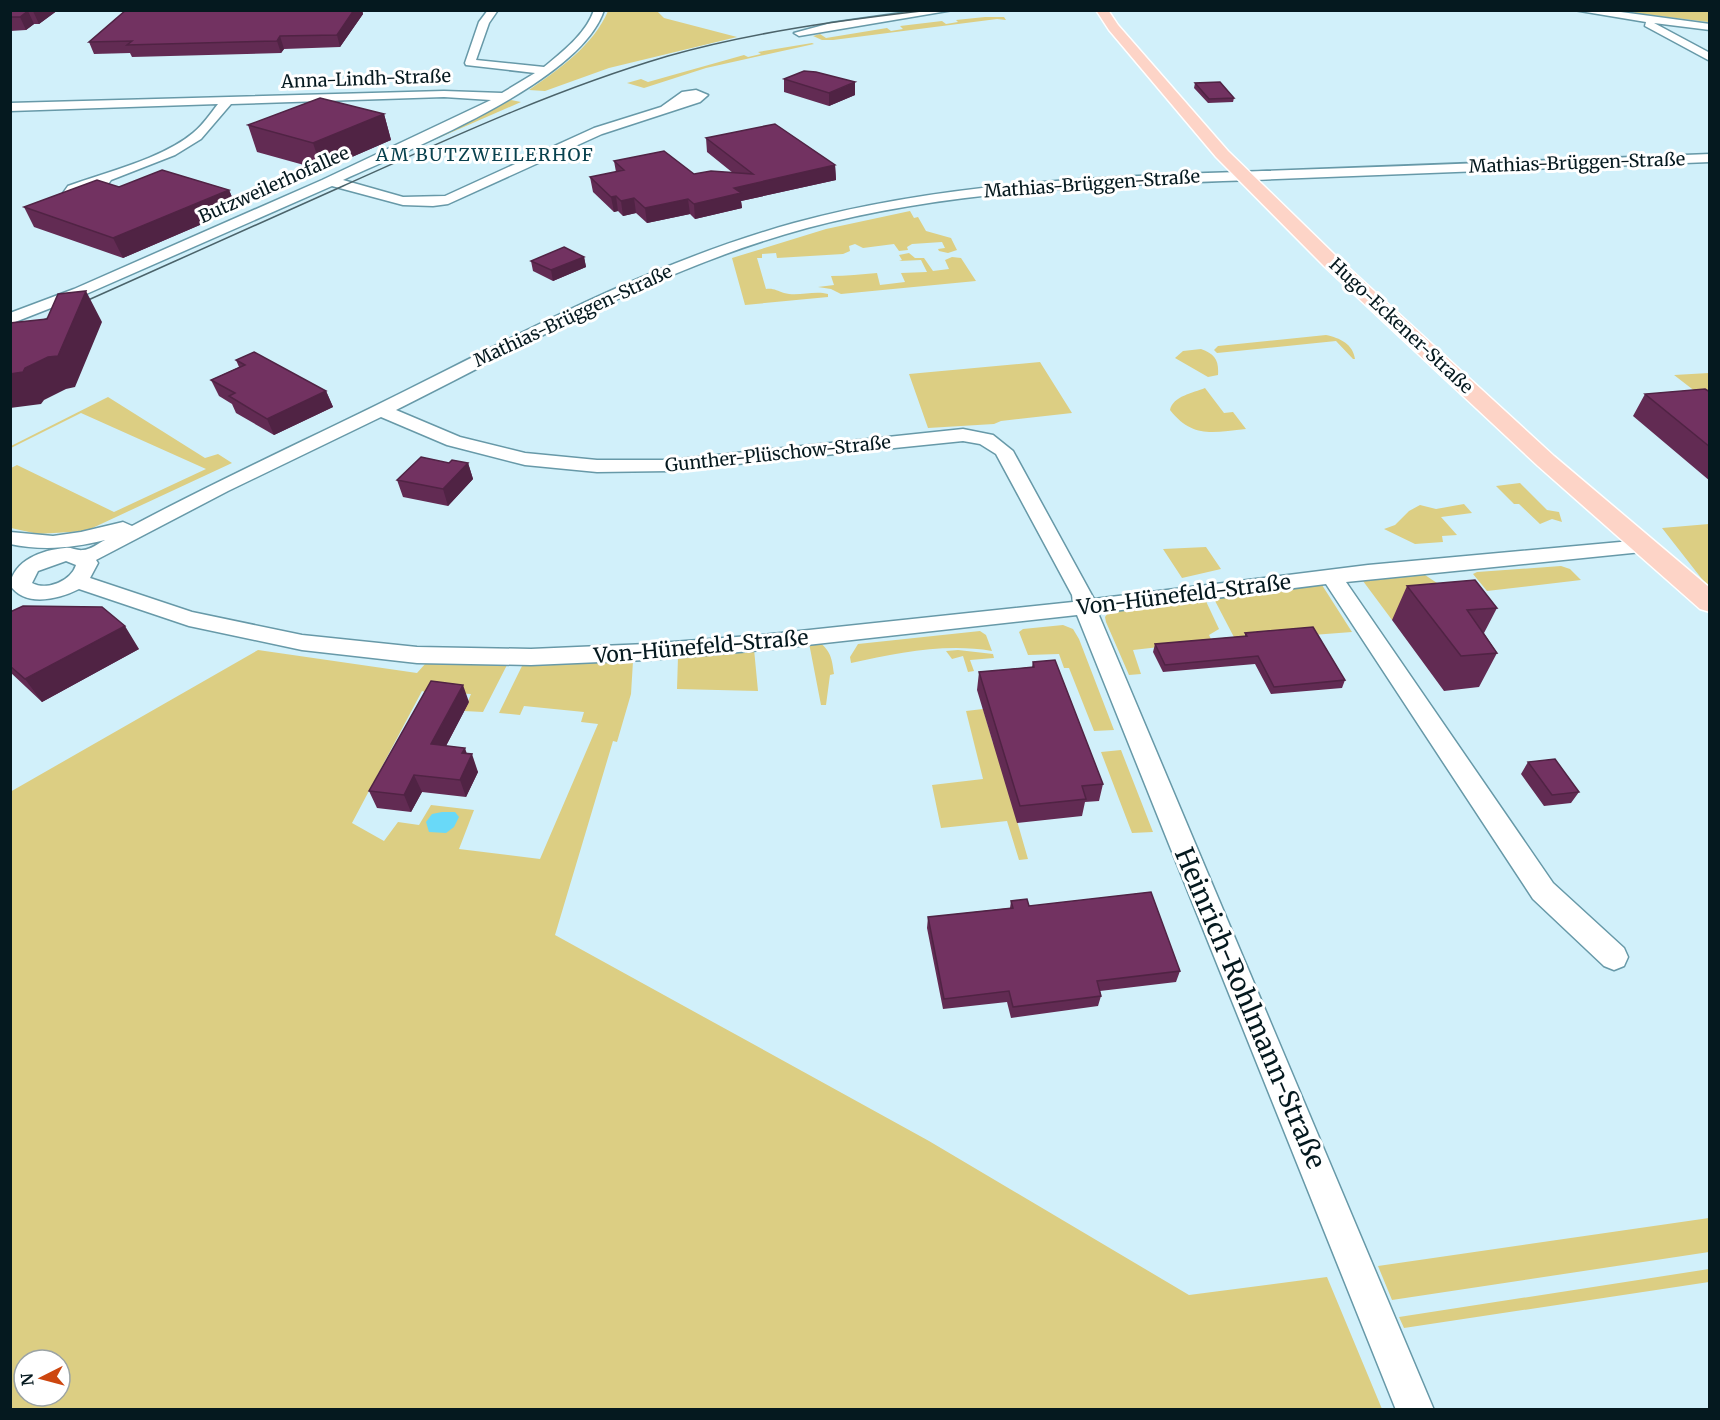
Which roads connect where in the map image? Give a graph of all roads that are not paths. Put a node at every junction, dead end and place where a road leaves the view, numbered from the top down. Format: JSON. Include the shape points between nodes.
{"nodes":[{"id":1,"x":493,"y":10,"type":"edge"},
{"id":2,"x":599,"y":10,"type":"edge"},
{"id":3,"x":862,"y":10,"type":"edge"},
{"id":4,"x":948,"y":10,"type":"edge"},
{"id":5,"x":1092,"y":10,"type":"edge"},
{"id":6,"x":1102,"y":10,"type":"edge"},
{"id":7,"x":1579,"y":10,"type":"edge"},
{"id":8,"x":878,"y":19,"type":"junction"},
{"id":9,"x":1646,"y":19,"type":"junction"},
{"id":10,"x":1113,"y":27,"type":"junction"},
{"id":11,"x":1710,"y":27,"type":"edge"},
{"id":12,"x":799,"y":33,"type":"dead end"},
{"id":13,"x":1710,"y":58,"type":"edge"},
{"id":14,"x":546,"y":71,"type":"junction"},
{"id":15,"x":507,"y":97,"type":"junction"},
{"id":16,"x":227,"y":101,"type":"junction"},
{"id":17,"x":10,"y":107,"type":"edge"},
{"id":18,"x":666,"y":108,"type":"dead end"},
{"id":19,"x":1222,"y":154,"type":"junction"},
{"id":20,"x":1710,"y":158,"type":"edge"},
{"id":21,"x":1302,"y":174,"type":"junction"},
{"id":22,"x":108,"y":175,"type":"dead end"},
{"id":23,"x":1244,"y":176,"type":"junction"},
{"id":24,"x":1194,"y":177,"type":"junction"},
{"id":25,"x":331,"y":181,"type":"junction"},
{"id":26,"x":1265,"y":197,"type":"junction"},
{"id":27,"x":13,"y":321,"type":"edge"},
{"id":28,"x":381,"y":410,"type":"junction"},
{"id":29,"x":160,"y":519,"type":"junction"},
{"id":30,"x":10,"y":538,"type":"edge"},
{"id":31,"x":1642,"y":546,"type":"junction"},
{"id":32,"x":10,"y":547,"type":"edge"},
{"id":33,"x":53,"y":556,"type":"junction"},
{"id":34,"x":84,"y":558,"type":"junction"},
{"id":35,"x":1332,"y":577,"type":"junction"},
{"id":36,"x":17,"y":580,"type":"edge"},
{"id":37,"x":76,"y":581,"type":"junction"},
{"id":38,"x":1710,"y":603,"type":"edge"},
{"id":39,"x":1085,"y":607,"type":"junction"},
{"id":40,"x":1614,"y":957,"type":"dead end"},
{"id":41,"x":1415,"y":1410,"type":"edge"}],
"edges":[{"from":1,"to":14,"type":"street","via":[[484,22],[470,63]]},
{"from":2,"to":14,"type":"street","name":"Butzweilerhofallee","via":[[577,44]]},
{"from":3,"to":8,"type":"street"},
{"from":4,"to":8,"type":"street"},
{"from":5,"to":10,"type":"main road","name":"Hugo-Eckener-Straße"},
{"from":6,"to":10,"type":"main road","name":"Hugo-Eckener-Straße"},
{"from":7,"to":9,"type":"street"},
{"from":8,"to":12,"type":"street"},
{"from":9,"to":11,"type":"street"},
{"from":9,"to":13,"type":"street","via":[[1651,27]]},
{"from":10,"to":19,"type":"main road","name":"Hugo-Eckener-Straße"},
{"from":14,"to":15,"type":"street","name":"Butzweilerhofallee"},
{"from":15,"to":16,"type":"street","name":"Anna-Lindh-Straße","via":[[463,94]]},
{"from":15,"to":25,"type":"street","name":"Butzweilerhofallee"},
{"from":16,"to":17,"type":"street","name":"Anna-Lindh-Straße"},
{"from":16,"to":22,"type":"street","via":[[188,142]]},
{"from":18,"to":25,"type":"street","via":[[598,131],[435,203],[406,202]]},
{"from":19,"to":21,"type":"street"},
{"from":19,"to":23,"type":"main road","name":"Hugo-Eckener-Straße"},
{"from":19,"to":24,"type":"street","via":[[1214,168]]},
{"from":20,"to":21,"type":"street","name":"Mathias-Brüggen-Straße"},
{"from":21,"to":23,"type":"street","name":"Mathias-Brüggen-Straße"},
{"from":21,"to":26,"type":"street","via":[[1276,183]]},
{"from":23,"to":24,"type":"street","name":"Mathias-Brüggen-Straße"},
{"from":23,"to":26,"type":"main road","name":"Hugo-Eckener-Straße"},
{"from":24,"to":26,"type":"street"},
{"from":24,"to":28,"type":"street","name":"Mathias-Brüggen-Straße","via":[[999,188],[872,208],[812,222],[636,283]]},
{"from":25,"to":27,"type":"street","name":"Butzweilerhofallee"},
{"from":26,"to":31,"type":"main road","name":"Hugo-Eckener-Straße","via":[[1349,279]]},
{"from":28,"to":29,"type":"street","name":"Mathias-Brüggen-Straße"},
{"from":28,"to":39,"type":"street","name":"Gunther-Plüschow-Straße","via":[[461,445],[500,455],[592,467],[681,466],[934,436],[975,436],[1004,451],[1083,596]]},
{"from":29,"to":30,"type":"street","via":[[65,541]]},
{"from":29,"to":34,"type":"street","name":"Mathias-Brüggen-Straße"},
{"from":31,"to":35,"type":"street","name":"Von-Hünefeld-Straße"},
{"from":31,"to":38,"type":"main road","name":"Hugo-Eckener-Straße"},
{"from":32,"to":33,"type":"street","via":[[34,557]]},
{"from":33,"to":34,"type":"street"},
{"from":33,"to":36,"type":"street","via":[[40,561]]},
{"from":34,"to":37,"type":"street","via":[[86,570]]},
{"from":35,"to":39,"type":"street","name":"Von-Hünefeld-Straße"},
{"from":35,"to":40,"type":"street","via":[[1543,891]]},
{"from":36,"to":37,"type":"street","via":[[29,591],[46,592]]},
{"from":37,"to":39,"type":"street","name":"Von-Hünefeld-Straße","via":[[137,605],[248,635],[326,647],[519,659],[651,654]]},
{"from":39,"to":41,"type":"street","name":"Heinrich-Rohlmann-Straße"}]}
